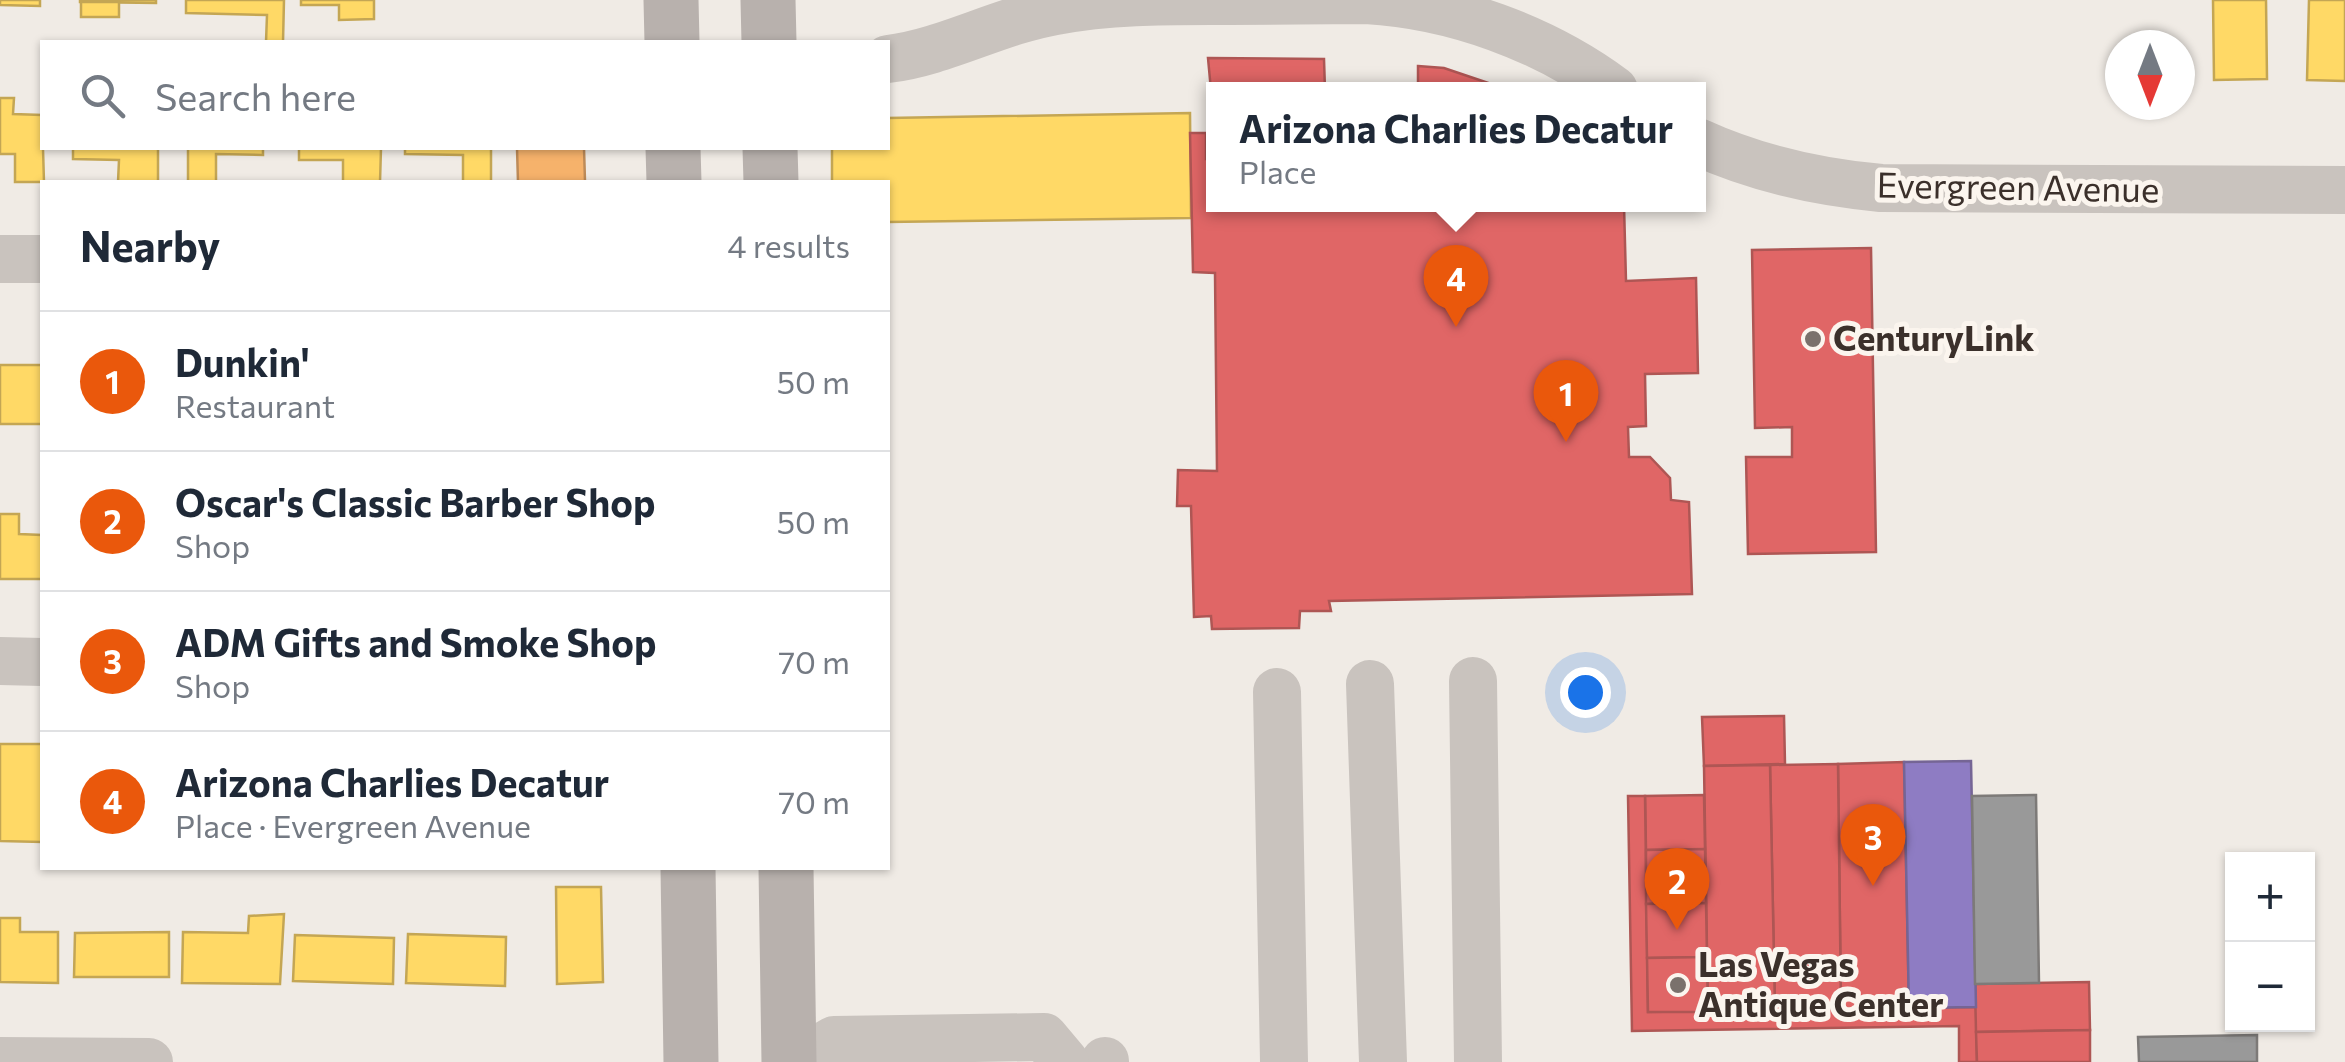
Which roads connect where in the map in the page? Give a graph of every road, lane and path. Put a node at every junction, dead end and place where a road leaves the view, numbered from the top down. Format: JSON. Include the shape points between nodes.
{"nodes":[{"id":1,"x":671,"y":0,"type":"edge"},
{"id":2,"x":768,"y":0,"type":"edge"},
{"id":3,"x":672,"y":40,"type":"edge"},
{"id":4,"x":769,"y":40,"type":"edge"},
{"id":5,"x":890,"y":59,"type":"edge"},
{"id":6,"x":1603,"y":82,"type":"edge"},
{"id":7,"x":1706,"y":145,"type":"edge"},
{"id":8,"x":673,"y":150,"type":"edge"},
{"id":9,"x":770,"y":150,"type":"edge"},
{"id":10,"x":674,"y":180,"type":"edge"},
{"id":11,"x":771,"y":180,"type":"edge"},
{"id":12,"x":2345,"y":190,"type":"edge"},
{"id":13,"x":0,"y":258,"type":"edge"},
{"id":14,"x":40,"y":259,"type":"edge"},
{"id":15,"x":0,"y":661,"type":"edge"},
{"id":16,"x":40,"y":662,"type":"edge"},
{"id":17,"x":1473,"y":681,"type":"dead end"},
{"id":18,"x":1370,"y":684,"type":"dead end"},
{"id":19,"x":1276,"y":692,"type":"dead end"},
{"id":20,"x":688,"y":870,"type":"edge"},
{"id":21,"x":786,"y":870,"type":"edge"},
{"id":22,"x":0,"y":1061,"type":"edge"},
{"id":23,"x":149,"y":1062,"type":"edge"},
{"id":24,"x":691,"y":1062,"type":"edge"},
{"id":25,"x":792,"y":1062,"type":"edge"},
{"id":26,"x":1065,"y":1062,"type":"edge"},
{"id":27,"x":1284,"y":1062,"type":"edge"},
{"id":28,"x":1383,"y":1062,"type":"edge"},
{"id":29,"x":1478,"y":1062,"type":"edge"}],
"edges":[{"from":1,"to":3,"type":"main road"},
{"from":2,"to":4,"type":"main road"},
{"from":5,"to":6,"type":"street","via":[[1059,10],[1149,0],[1367,0],[1433,9],[1495,28]]},
{"from":7,"to":12,"type":"street","name":"Evergreen Avenue","via":[[1770,170],[1881,188]]},
{"from":8,"to":10,"type":"main road"},
{"from":9,"to":11,"type":"main road"},
{"from":13,"to":14,"type":"street"},
{"from":15,"to":16,"type":"street"},
{"from":17,"to":29,"type":"street"},
{"from":18,"to":28,"type":"street"},
{"from":19,"to":27,"type":"street"},
{"from":20,"to":24,"type":"main road"},
{"from":21,"to":25,"type":"main road"},
{"from":22,"to":23,"type":"street"},
{"from":25,"to":26,"type":"street","via":[[834,1040],[1044,1037]]}]}
